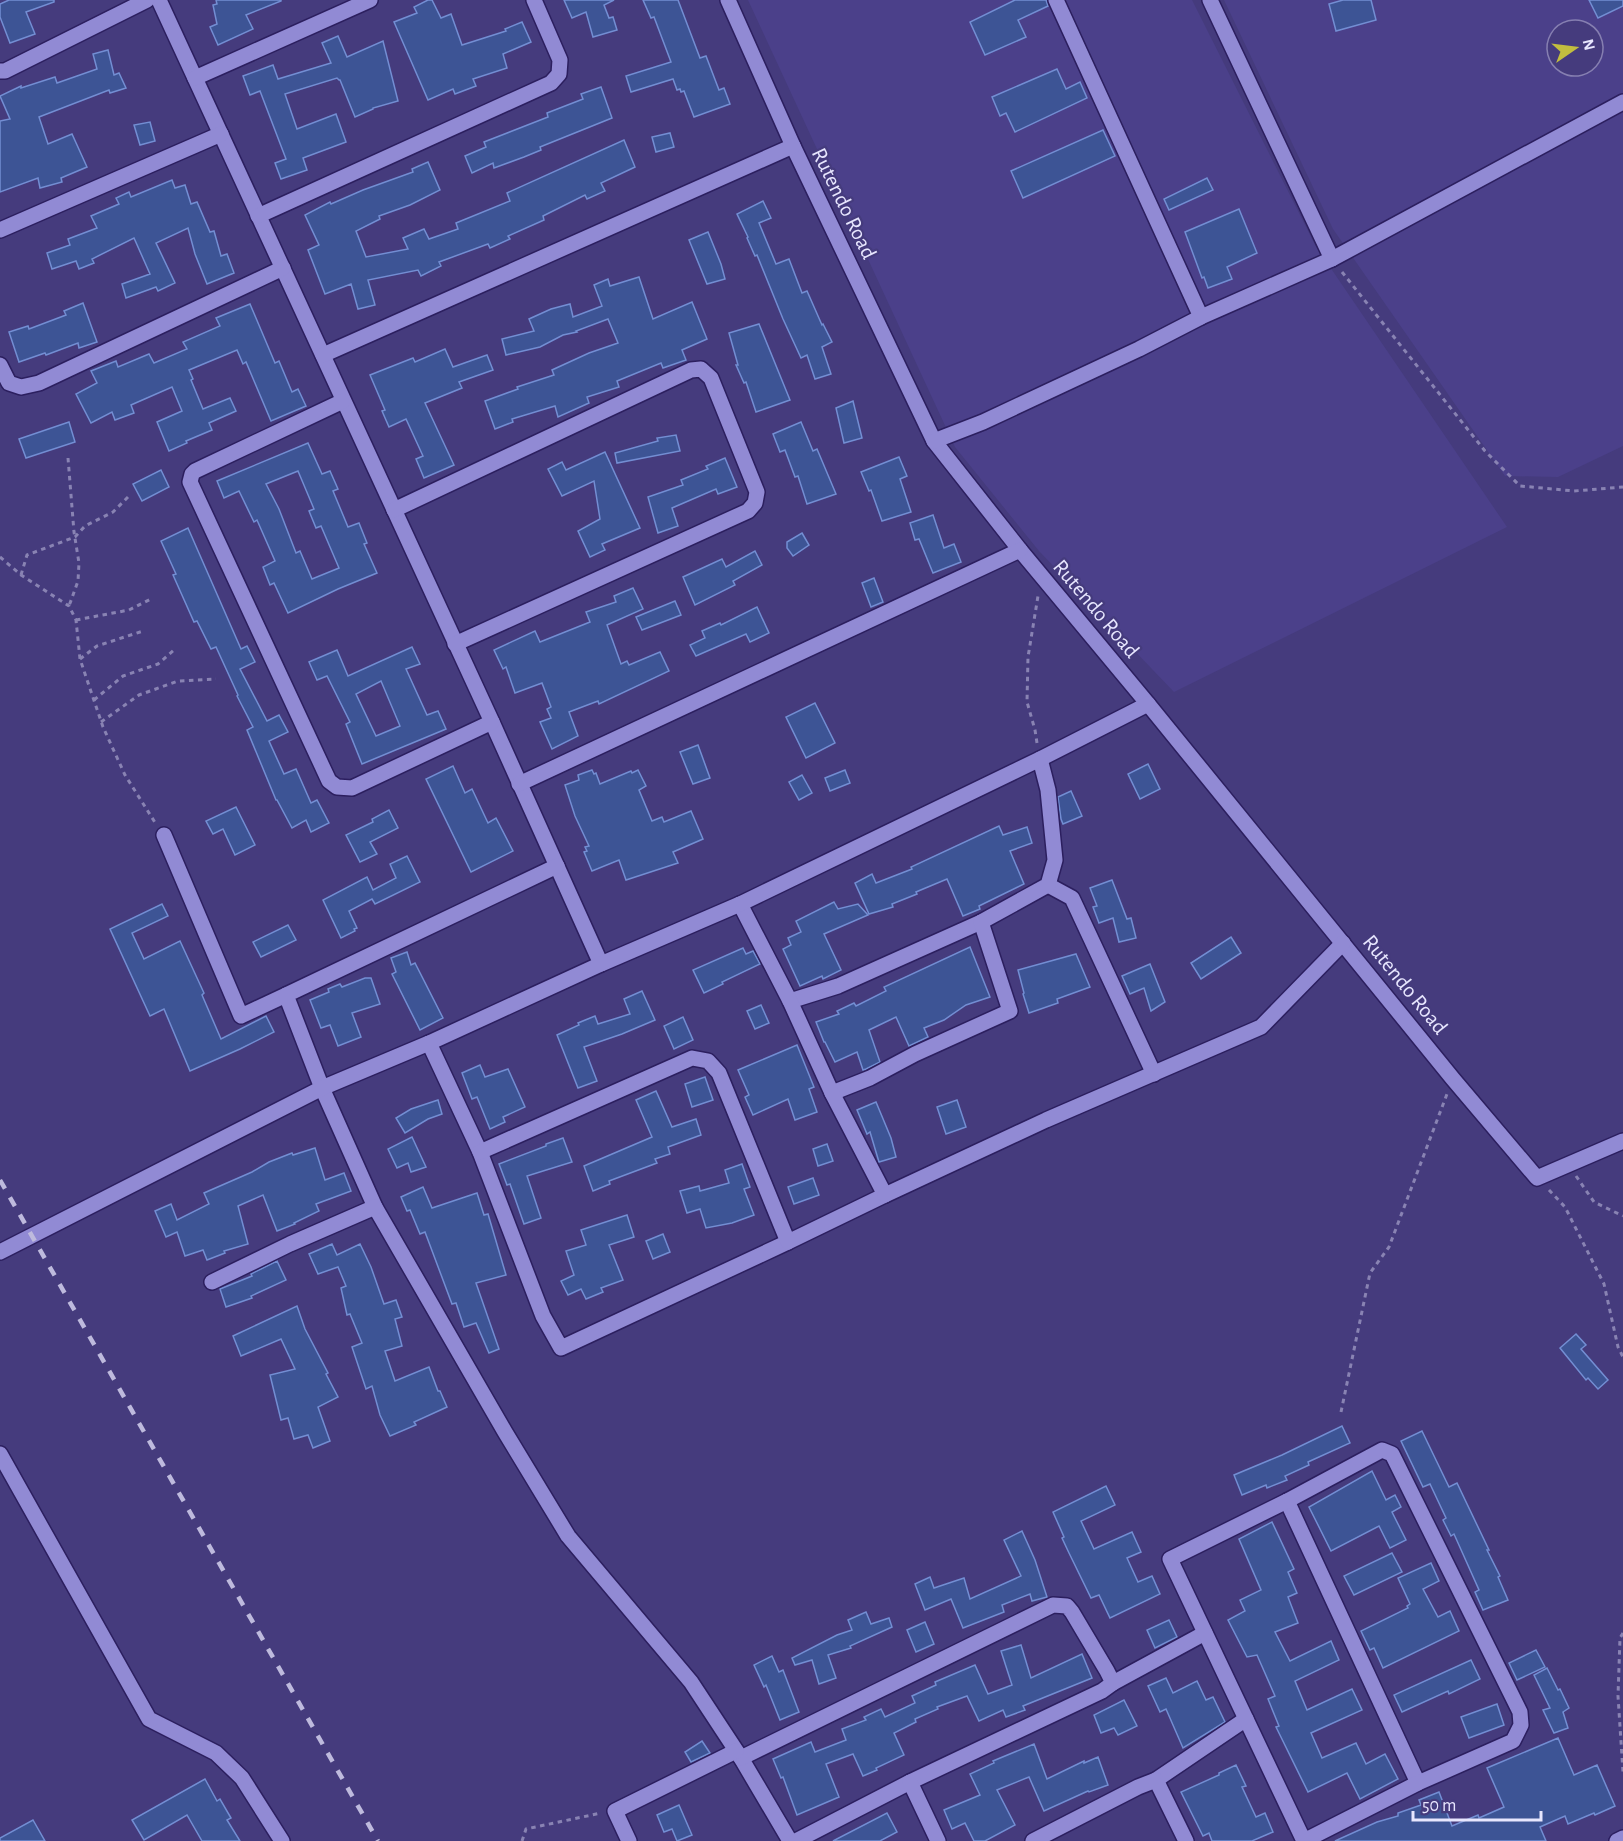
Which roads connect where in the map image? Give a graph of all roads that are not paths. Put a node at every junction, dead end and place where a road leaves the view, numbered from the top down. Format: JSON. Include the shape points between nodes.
{"nodes":[{"id":1,"x":147,"y":0,"type":"edge"},
{"id":2,"x":159,"y":0,"type":"edge"},
{"id":3,"x":370,"y":0,"type":"edge"},
{"id":4,"x":534,"y":0,"type":"edge"},
{"id":5,"x":728,"y":0,"type":"edge"},
{"id":6,"x":1056,"y":0,"type":"edge"},
{"id":7,"x":1210,"y":0,"type":"edge"},
{"id":8,"x":0,"y":71,"type":"edge"},
{"id":9,"x":195,"y":78,"type":"junction"},
{"id":10,"x":1623,"y":102,"type":"edge"},
{"id":11,"x":221,"y":134,"type":"junction"},
{"id":12,"x":793,"y":146,"type":"junction"},
{"id":13,"x":258,"y":216,"type":"junction"},
{"id":14,"x":0,"y":230,"type":"edge"},
{"id":15,"x":1332,"y":259,"type":"junction"},
{"id":16,"x":283,"y":268,"type":"junction"},
{"id":17,"x":1202,"y":317,"type":"junction"},
{"id":18,"x":323,"y":356,"type":"junction"},
{"id":19,"x":0,"y":365,"type":"edge"},
{"id":20,"x":344,"y":401,"type":"junction"},
{"id":21,"x":934,"y":441,"type":"junction"},
{"id":22,"x":394,"y":510,"type":"junction"},
{"id":23,"x":1020,"y":550,"type":"junction"},
{"id":24,"x":455,"y":644,"type":"junction"},
{"id":25,"x":1149,"y":704,"type":"junction"},
{"id":26,"x":492,"y":722,"type":"junction"},
{"id":27,"x":1040,"y":759,"type":"junction"},
{"id":28,"x":519,"y":784,"type":"junction"},
{"id":29,"x":164,"y":835,"type":"road end"},
{"id":30,"x":557,"y":866,"type":"junction"},
{"id":31,"x":1048,"y":885,"type":"junction"},
{"id":32,"x":740,"y":904,"type":"junction"},
{"id":33,"x":981,"y":922,"type":"junction"},
{"id":34,"x":1343,"y":943,"type":"junction"},
{"id":35,"x":601,"y":964,"type":"junction"},
{"id":36,"x":286,"y":995,"type":"junction"},
{"id":37,"x":790,"y":1001,"type":"junction"},
{"id":38,"x":429,"y":1043,"type":"junction"},
{"id":39,"x":1154,"y":1074,"type":"junction"},
{"id":40,"x":322,"y":1088,"type":"junction"},
{"id":41,"x":832,"y":1093,"type":"junction"},
{"id":42,"x":1623,"y":1141,"type":"edge"},
{"id":43,"x":480,"y":1152,"type":"junction"},
{"id":44,"x":885,"y":1195,"type":"junction"},
{"id":45,"x":375,"y":1208,"type":"junction"},
{"id":46,"x":788,"y":1242,"type":"junction"},
{"id":47,"x":0,"y":1252,"type":"edge"},
{"id":48,"x":212,"y":1282,"type":"dead end"},
{"id":49,"x":0,"y":1454,"type":"edge"},
{"id":50,"x":1287,"y":1501,"type":"junction"},
{"id":51,"x":1205,"y":1633,"type":"junction"},
{"id":52,"x":1113,"y":1683,"type":"junction"},
{"id":53,"x":1246,"y":1719,"type":"junction"},
{"id":54,"x":738,"y":1754,"type":"junction"},
{"id":55,"x":1156,"y":1780,"type":"junction"},
{"id":56,"x":910,"y":1782,"type":"junction"},
{"id":57,"x":1418,"y":1783,"type":"junction"},
{"id":58,"x":1623,"y":1838,"type":"edge"},
{"id":59,"x":282,"y":1841,"type":"edge"},
{"id":60,"x":629,"y":1841,"type":"edge"},
{"id":61,"x":789,"y":1841,"type":"edge"},
{"id":62,"x":795,"y":1841,"type":"edge"},
{"id":63,"x":938,"y":1841,"type":"edge"},
{"id":64,"x":1033,"y":1841,"type":"edge"},
{"id":65,"x":1186,"y":1841,"type":"edge"},
{"id":66,"x":1304,"y":1841,"type":"edge"},
{"id":67,"x":1617,"y":1841,"type":"edge"}],
"edges":[{"from":1,"to":8,"type":"street"},
{"from":2,"to":9,"type":"street"},
{"from":3,"to":9,"type":"street"},
{"from":4,"to":13,"type":"street","via":[[560,60],[560,74],[551,83]]},
{"from":5,"to":12,"type":"street","name":"Rutendo Road"},
{"from":6,"to":17,"type":"street"},
{"from":7,"to":15,"type":"street"},
{"from":9,"to":11,"type":"street"},
{"from":10,"to":15,"type":"street"},
{"from":11,"to":13,"type":"street"},
{"from":11,"to":14,"type":"street"},
{"from":12,"to":18,"type":"street"},
{"from":12,"to":21,"type":"street","name":"Rutendo Road"},
{"from":13,"to":16,"type":"street"},
{"from":15,"to":17,"type":"street"},
{"from":16,"to":18,"type":"street"},
{"from":16,"to":19,"type":"street","via":[[39,383],[21,387],[9,382]]},
{"from":17,"to":21,"type":"street","via":[[1004,412]]},
{"from":18,"to":20,"type":"street"},
{"from":20,"to":22,"type":"street"},
{"from":20,"to":26,"type":"street","via":[[195,471],[190,482],[329,781],[337,788],[352,788]]},
{"from":21,"to":23,"type":"street","name":"Rutendo Road"},
{"from":22,"to":24,"type":"street"},
{"from":22,"to":24,"type":"street","via":[[691,370],[701,369],[711,378],[757,492],[748,511]]},
{"from":23,"to":25,"type":"street","name":"Rutendo Road"},
{"from":23,"to":28,"type":"street"},
{"from":24,"to":26,"type":"street"},
{"from":25,"to":27,"type":"street"},
{"from":25,"to":34,"type":"street","name":"Rutendo Road"},
{"from":26,"to":28,"type":"street"},
{"from":27,"to":31,"type":"street","via":[[1048,790],[1055,860]]},
{"from":27,"to":32,"type":"street"},
{"from":28,"to":30,"type":"street"},
{"from":29,"to":36,"type":"street","via":[[241,1016]]},
{"from":30,"to":35,"type":"street"},
{"from":30,"to":36,"type":"street"},
{"from":31,"to":33,"type":"street"},
{"from":31,"to":39,"type":"street","via":[[1072,898]]},
{"from":32,"to":35,"type":"street"},
{"from":32,"to":37,"type":"street"},
{"from":33,"to":37,"type":"street","via":[[838,986]]},
{"from":33,"to":41,"type":"street","via":[[1010,1011]]},
{"from":34,"to":39,"type":"street","via":[[1260,1027]]},
{"from":34,"to":42,"type":"street","name":"Rutendo Road","via":[[1537,1178]]},
{"from":35,"to":38,"type":"street"},
{"from":36,"to":40,"type":"street"},
{"from":37,"to":41,"type":"street"},
{"from":38,"to":40,"type":"street"},
{"from":38,"to":43,"type":"street"},
{"from":39,"to":44,"type":"street"},
{"from":40,"to":45,"type":"street"},
{"from":40,"to":47,"type":"street"},
{"from":41,"to":44,"type":"street"},
{"from":43,"to":46,"type":"street","via":[[692,1058],[708,1061],[719,1073]]},
{"from":43,"to":46,"type":"street","via":[[543,1316],[561,1348]]},
{"from":44,"to":46,"type":"street"},
{"from":45,"to":48,"type":"street"},
{"from":45,"to":54,"type":"street","via":[[568,1536],[691,1682]]},
{"from":49,"to":59,"type":"street","via":[[149,1719],[225,1761],[242,1778]]},
{"from":50,"to":51,"type":"street","via":[[1170,1559]]},
{"from":50,"to":57,"type":"street"},
{"from":50,"to":57,"type":"street","via":[[1382,1450],[1392,1454],[1520,1712],[1521,1725],[1513,1741]]},
{"from":51,"to":52,"type":"street"},
{"from":51,"to":53,"type":"street"},
{"from":52,"to":54,"type":"street","via":[[1072,1612],[1067,1606],[1053,1605]]},
{"from":52,"to":56,"type":"street"},
{"from":53,"to":55,"type":"street"},
{"from":53,"to":66,"type":"street"},
{"from":54,"to":60,"type":"street","via":[[615,1811]]},
{"from":54,"to":61,"type":"street"},
{"from":55,"to":64,"type":"street"},
{"from":55,"to":65,"type":"street"},
{"from":56,"to":62,"type":"street"},
{"from":56,"to":63,"type":"street"},
{"from":57,"to":66,"type":"street"},
{"from":58,"to":67,"type":"street"}]}
